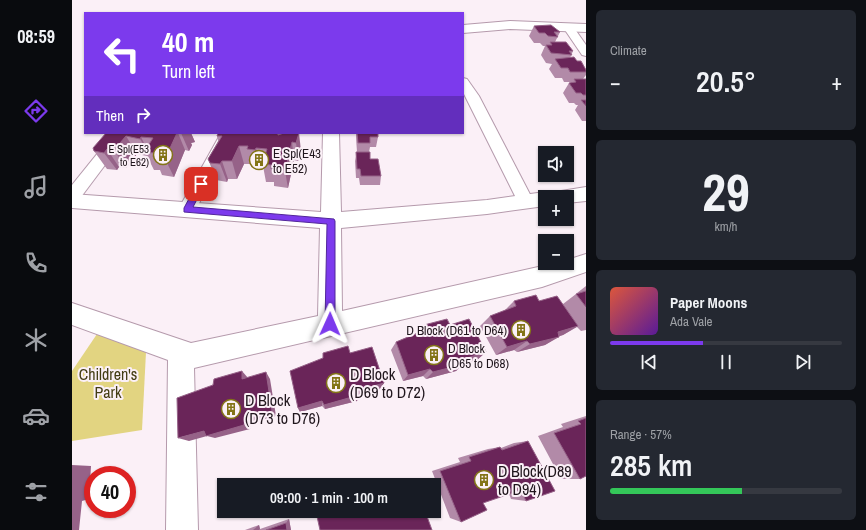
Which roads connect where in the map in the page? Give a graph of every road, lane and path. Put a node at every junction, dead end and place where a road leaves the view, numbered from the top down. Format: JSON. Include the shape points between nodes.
{"nodes":[{"id":1,"x":568,"y":27,"type":"junction"},
{"id":2,"x":586,"y":28,"type":"edge"},
{"id":3,"x":464,"y":29,"type":"edge"},
{"id":4,"x":586,"y":54,"type":"edge"},
{"id":5,"x":464,"y":84,"type":"edge"},
{"id":6,"x":121,"y":134,"type":"edge"},
{"id":7,"x":227,"y":134,"type":"edge"},
{"id":8,"x":331,"y":134,"type":"edge"},
{"id":9,"x":586,"y":194,"type":"edge"},
{"id":10,"x":574,"y":196,"type":"edge"},
{"id":11,"x":72,"y":197,"type":"edge"},
{"id":12,"x":538,"y":200,"type":"edge"},
{"id":13,"x":72,"y":201,"type":"edge"},
{"id":14,"x":526,"y":202,"type":"junction"},
{"id":15,"x":187,"y":210,"type":"junction"},
{"id":16,"x":331,"y":221,"type":"junction"},
{"id":17,"x":586,"y":263,"type":"edge"},
{"id":18,"x":72,"y":314,"type":"edge"},
{"id":19,"x":330,"y":324,"type":"junction"},
{"id":20,"x":181,"y":352,"type":"junction"},
{"id":21,"x":182,"y":530,"type":"edge"}],
"edges":[{"from":1,"to":2,"type":"street"},
{"from":1,"to":3,"type":"street","via":[[510,25]]},
{"from":1,"to":4,"type":"street"},
{"from":5,"to":14,"type":"street"},
{"from":6,"to":11,"type":"street"},
{"from":7,"to":15,"type":"street"},
{"from":8,"to":16,"type":"street"},
{"from":9,"to":10,"type":"street"},
{"from":12,"to":14,"type":"street"},
{"from":13,"to":15,"type":"street"},
{"from":14,"to":16,"type":"street"},
{"from":15,"to":16,"type":"street"},
{"from":16,"to":19,"type":"street"},
{"from":17,"to":19,"type":"street","via":[[542,277]]},
{"from":18,"to":20,"type":"street"},
{"from":19,"to":20,"type":"street","via":[[191,356]]},
{"from":20,"to":21,"type":"street"}]}
